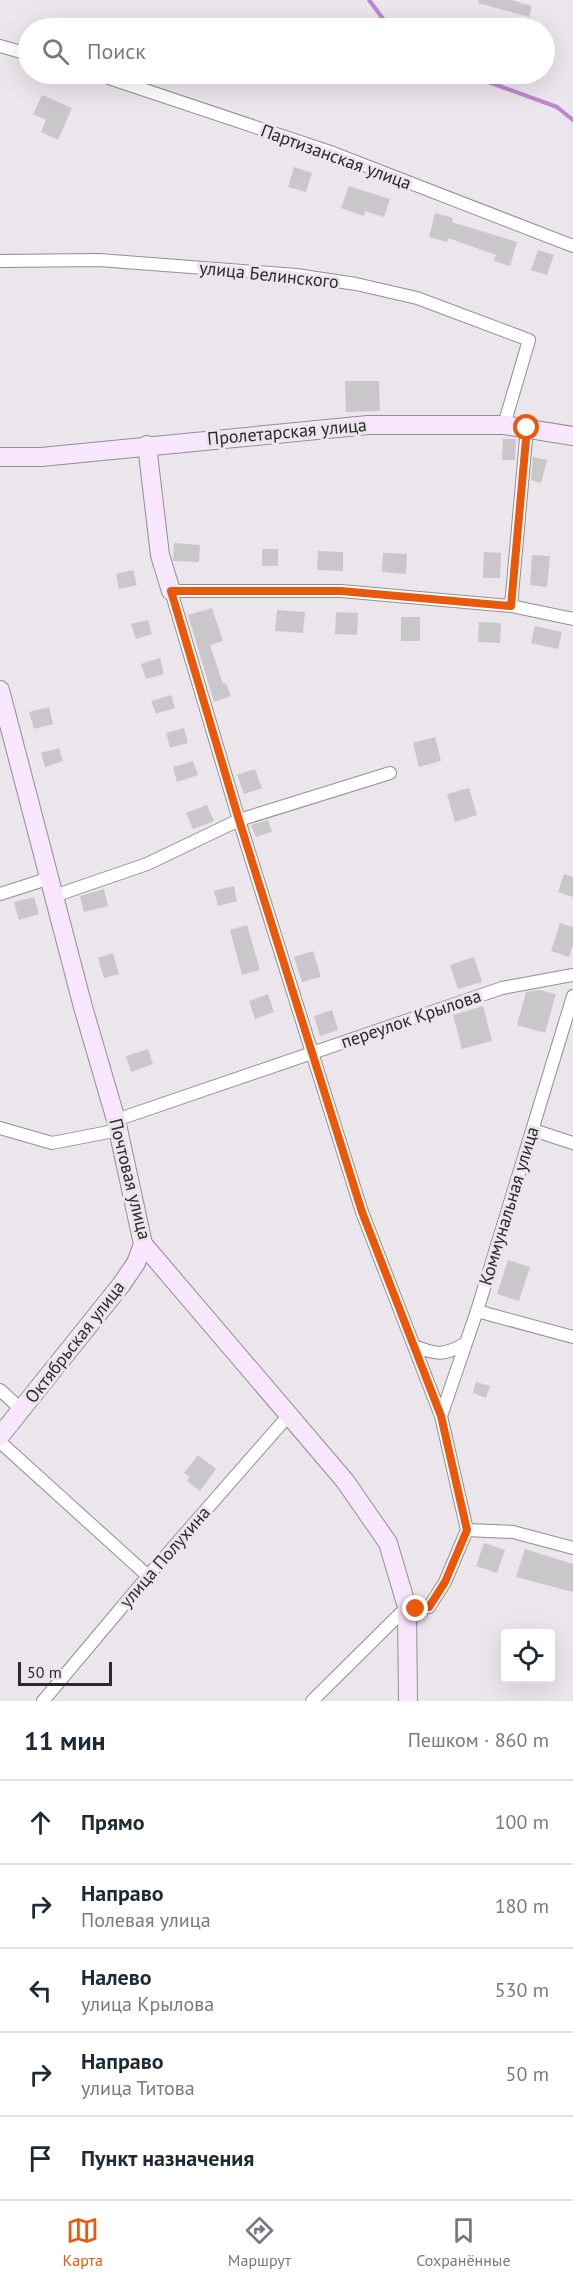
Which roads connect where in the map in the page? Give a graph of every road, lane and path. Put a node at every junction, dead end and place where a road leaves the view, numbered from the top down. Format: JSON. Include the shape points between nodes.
{"nodes":[{"id":1,"x":0,"y":46,"type":"edge"},
{"id":2,"x":18,"y":51,"type":"edge"},
{"id":3,"x":127,"y":84,"type":"edge"},
{"id":4,"x":573,"y":246,"type":"edge"},
{"id":5,"x":0,"y":261,"type":"edge"},
{"id":6,"x":504,"y":424,"type":"junction"},
{"id":7,"x":527,"y":428,"type":"junction"},
{"id":8,"x":573,"y":436,"type":"edge"},
{"id":9,"x":147,"y":445,"type":"junction"},
{"id":10,"x":0,"y":457,"type":"edge"},
{"id":11,"x":171,"y":591,"type":"junction"},
{"id":12,"x":511,"y":606,"type":"junction"},
{"id":13,"x":573,"y":619,"type":"edge"},
{"id":14,"x":0,"y":690,"type":"edge"},
{"id":15,"x":390,"y":774,"type":"dead end"},
{"id":16,"x":239,"y":820,"type":"junction"},
{"id":17,"x":50,"y":878,"type":"junction"},
{"id":18,"x":0,"y":894,"type":"edge"},
{"id":19,"x":54,"y":896,"type":"junction"},
{"id":20,"x":573,"y":975,"type":"edge"},
{"id":21,"x":573,"y":996,"type":"edge"},
{"id":22,"x":312,"y":1052,"type":"junction"},
{"id":23,"x":118,"y":1125,"type":"junction"},
{"id":24,"x":0,"y":1128,"type":"edge"},
{"id":25,"x":533,"y":1130,"type":"junction"},
{"id":26,"x":573,"y":1143,"type":"edge"},
{"id":27,"x":143,"y":1244,"type":"junction"},
{"id":28,"x":477,"y":1311,"type":"junction"},
{"id":29,"x":573,"y":1337,"type":"edge"},
{"id":30,"x":466,"y":1343,"type":"junction"},
{"id":31,"x":414,"y":1346,"type":"junction"},
{"id":32,"x":0,"y":1390,"type":"edge"},
{"id":33,"x":22,"y":1410,"type":"junction"},
{"id":34,"x":289,"y":1415,"type":"junction"},
{"id":35,"x":441,"y":1416,"type":"junction"},
{"id":36,"x":0,"y":1436,"type":"edge"},
{"id":37,"x":0,"y":1442,"type":"edge"},
{"id":38,"x":467,"y":1530,"type":"junction"},
{"id":39,"x":573,"y":1548,"type":"edge"},
{"id":40,"x":148,"y":1576,"type":"junction"},
{"id":41,"x":407,"y":1607,"type":"junction"},
{"id":42,"x":43,"y":1701,"type":"edge"},
{"id":43,"x":312,"y":1701,"type":"edge"},
{"id":44,"x":408,"y":1701,"type":"edge"}],
"edges":[{"from":1,"to":2,"type":"street"},
{"from":3,"to":4,"type":"street","name":"Партизанская улица","via":[[333,153]]},
{"from":5,"to":6,"type":"street","name":"улица Белинского","via":[[99,260],[296,275],[417,298],[529,340]]},
{"from":6,"to":7,"type":"main road","name":"Пролетарская улица"},
{"from":6,"to":9,"type":"main road","name":"Пролетарская улица","via":[[368,424]]},
{"from":7,"to":8,"type":"main road","name":"Пролетарская улица"},
{"from":7,"to":12,"type":"street"},
{"from":9,"to":10,"type":"main road","name":"Пролетарская улица","via":[[42,457]]},
{"from":9,"to":11,"type":"main road","via":[[160,555]]},
{"from":11,"to":12,"type":"street","via":[[341,591]]},
{"from":11,"to":16,"type":"street"},
{"from":12,"to":13,"type":"street"},
{"from":14,"to":17,"type":"main road","name":"Почтовая улица"},
{"from":15,"to":16,"type":"street"},
{"from":16,"to":19,"type":"street","via":[[147,864]]},
{"from":16,"to":22,"type":"street"},
{"from":17,"to":18,"type":"street"},
{"from":17,"to":19,"type":"main road","name":"Почтовая улица"},
{"from":19,"to":23,"type":"main road","name":"Почтовая улица"},
{"from":20,"to":22,"type":"street","name":"переулок Крылова","via":[[502,988]]},
{"from":21,"to":25,"type":"street","name":"Коммунальная улица"},
{"from":22,"to":23,"type":"street","name":"переулок Крылова"},
{"from":22,"to":31,"type":"street","via":[[362,1212]]},
{"from":23,"to":24,"type":"street","name":"переулок Крылова","via":[[52,1143]]},
{"from":23,"to":27,"type":"main road","name":"Почтовая улица"},
{"from":25,"to":26,"type":"street"},
{"from":25,"to":28,"type":"street","name":"Коммунальная улица"},
{"from":27,"to":33,"type":"main road","name":"Октябрьская улица","via":[[121,1286]]},
{"from":27,"to":34,"type":"main road","name":"Почтовая улица"},
{"from":28,"to":29,"type":"street"},
{"from":28,"to":30,"type":"street","name":"Коммунальная улица"},
{"from":30,"to":31,"type":"street","via":[[451,1352],[435,1354]]},
{"from":30,"to":35,"type":"street","name":"Коммунальная улица"},
{"from":31,"to":35,"type":"street"},
{"from":32,"to":33,"type":"street"},
{"from":33,"to":36,"type":"main road","name":"Октябрьская улица"},
{"from":34,"to":40,"type":"street","name":"улица Полухина"},
{"from":34,"to":41,"type":"main road","name":"Почтовая улица","via":[[345,1481],[388,1543]]},
{"from":35,"to":38,"type":"street"},
{"from":37,"to":40,"type":"street"},
{"from":38,"to":39,"type":"street","via":[[513,1532]]},
{"from":38,"to":41,"type":"street","via":[[445,1582],[429,1607]]},
{"from":40,"to":42,"type":"street","name":"улица Полухина"},
{"from":41,"to":43,"type":"street"},
{"from":41,"to":44,"type":"main road","name":"Почтовая улица"}]}
